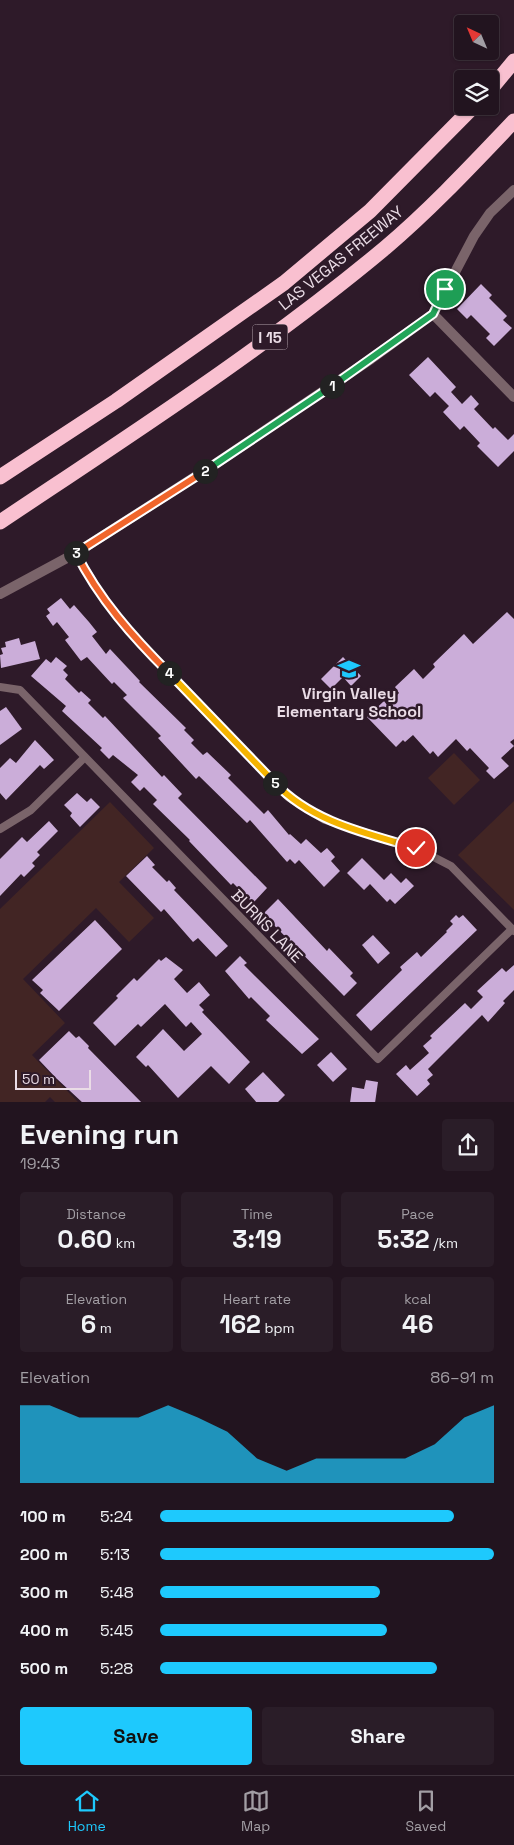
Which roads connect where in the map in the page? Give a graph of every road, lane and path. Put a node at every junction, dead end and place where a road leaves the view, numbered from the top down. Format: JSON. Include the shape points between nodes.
{"nodes":[{"id":1,"x":514,"y":61,"type":"edge"},
{"id":2,"x":499,"y":79,"type":"edge"},
{"id":3,"x":465,"y":115,"type":"edge"},
{"id":4,"x":514,"y":120,"type":"edge"},
{"id":5,"x":514,"y":190,"type":"edge"},
{"id":6,"x":433,"y":314,"type":"junction"},
{"id":7,"x":514,"y":397,"type":"edge"},
{"id":8,"x":0,"y":477,"type":"edge"},
{"id":9,"x":0,"y":522,"type":"edge"},
{"id":10,"x":76,"y":553,"type":"junction"},
{"id":11,"x":0,"y":594,"type":"edge"},
{"id":12,"x":1,"y":686,"type":"edge"},
{"id":13,"x":84,"y":758,"type":"junction"},
{"id":14,"x":0,"y":829,"type":"edge"},
{"id":15,"x":513,"y":930,"type":"edge"}],
"edges":[{"from":1,"to":2,"type":"highway"},
{"from":3,"to":8,"type":"highway","name":"LAS VEGAS FREEWAY","number":"I 15","via":[[370,211],[284,284]]},
{"from":4,"to":9,"type":"highway","name":"LAS VEGAS FREEWAY","number":"I 15","via":[[386,247],[308,310]]},
{"from":5,"to":6,"type":"street","via":[[490,213],[474,236]]},
{"from":6,"to":7,"type":"street"},
{"from":6,"to":10,"type":"street","via":[[284,418]]},
{"from":10,"to":11,"type":"street"},
{"from":10,"to":15,"type":"street","via":[[129,632],[288,797],[325,820],[416,848],[451,866]]},
{"from":12,"to":13,"type":"street","name":"BURNS LANE","via":[[20,690]]},
{"from":13,"to":14,"type":"street","via":[[31,810]]},
{"from":13,"to":15,"type":"street","name":"BURNS LANE","via":[[378,1059]]}]}
